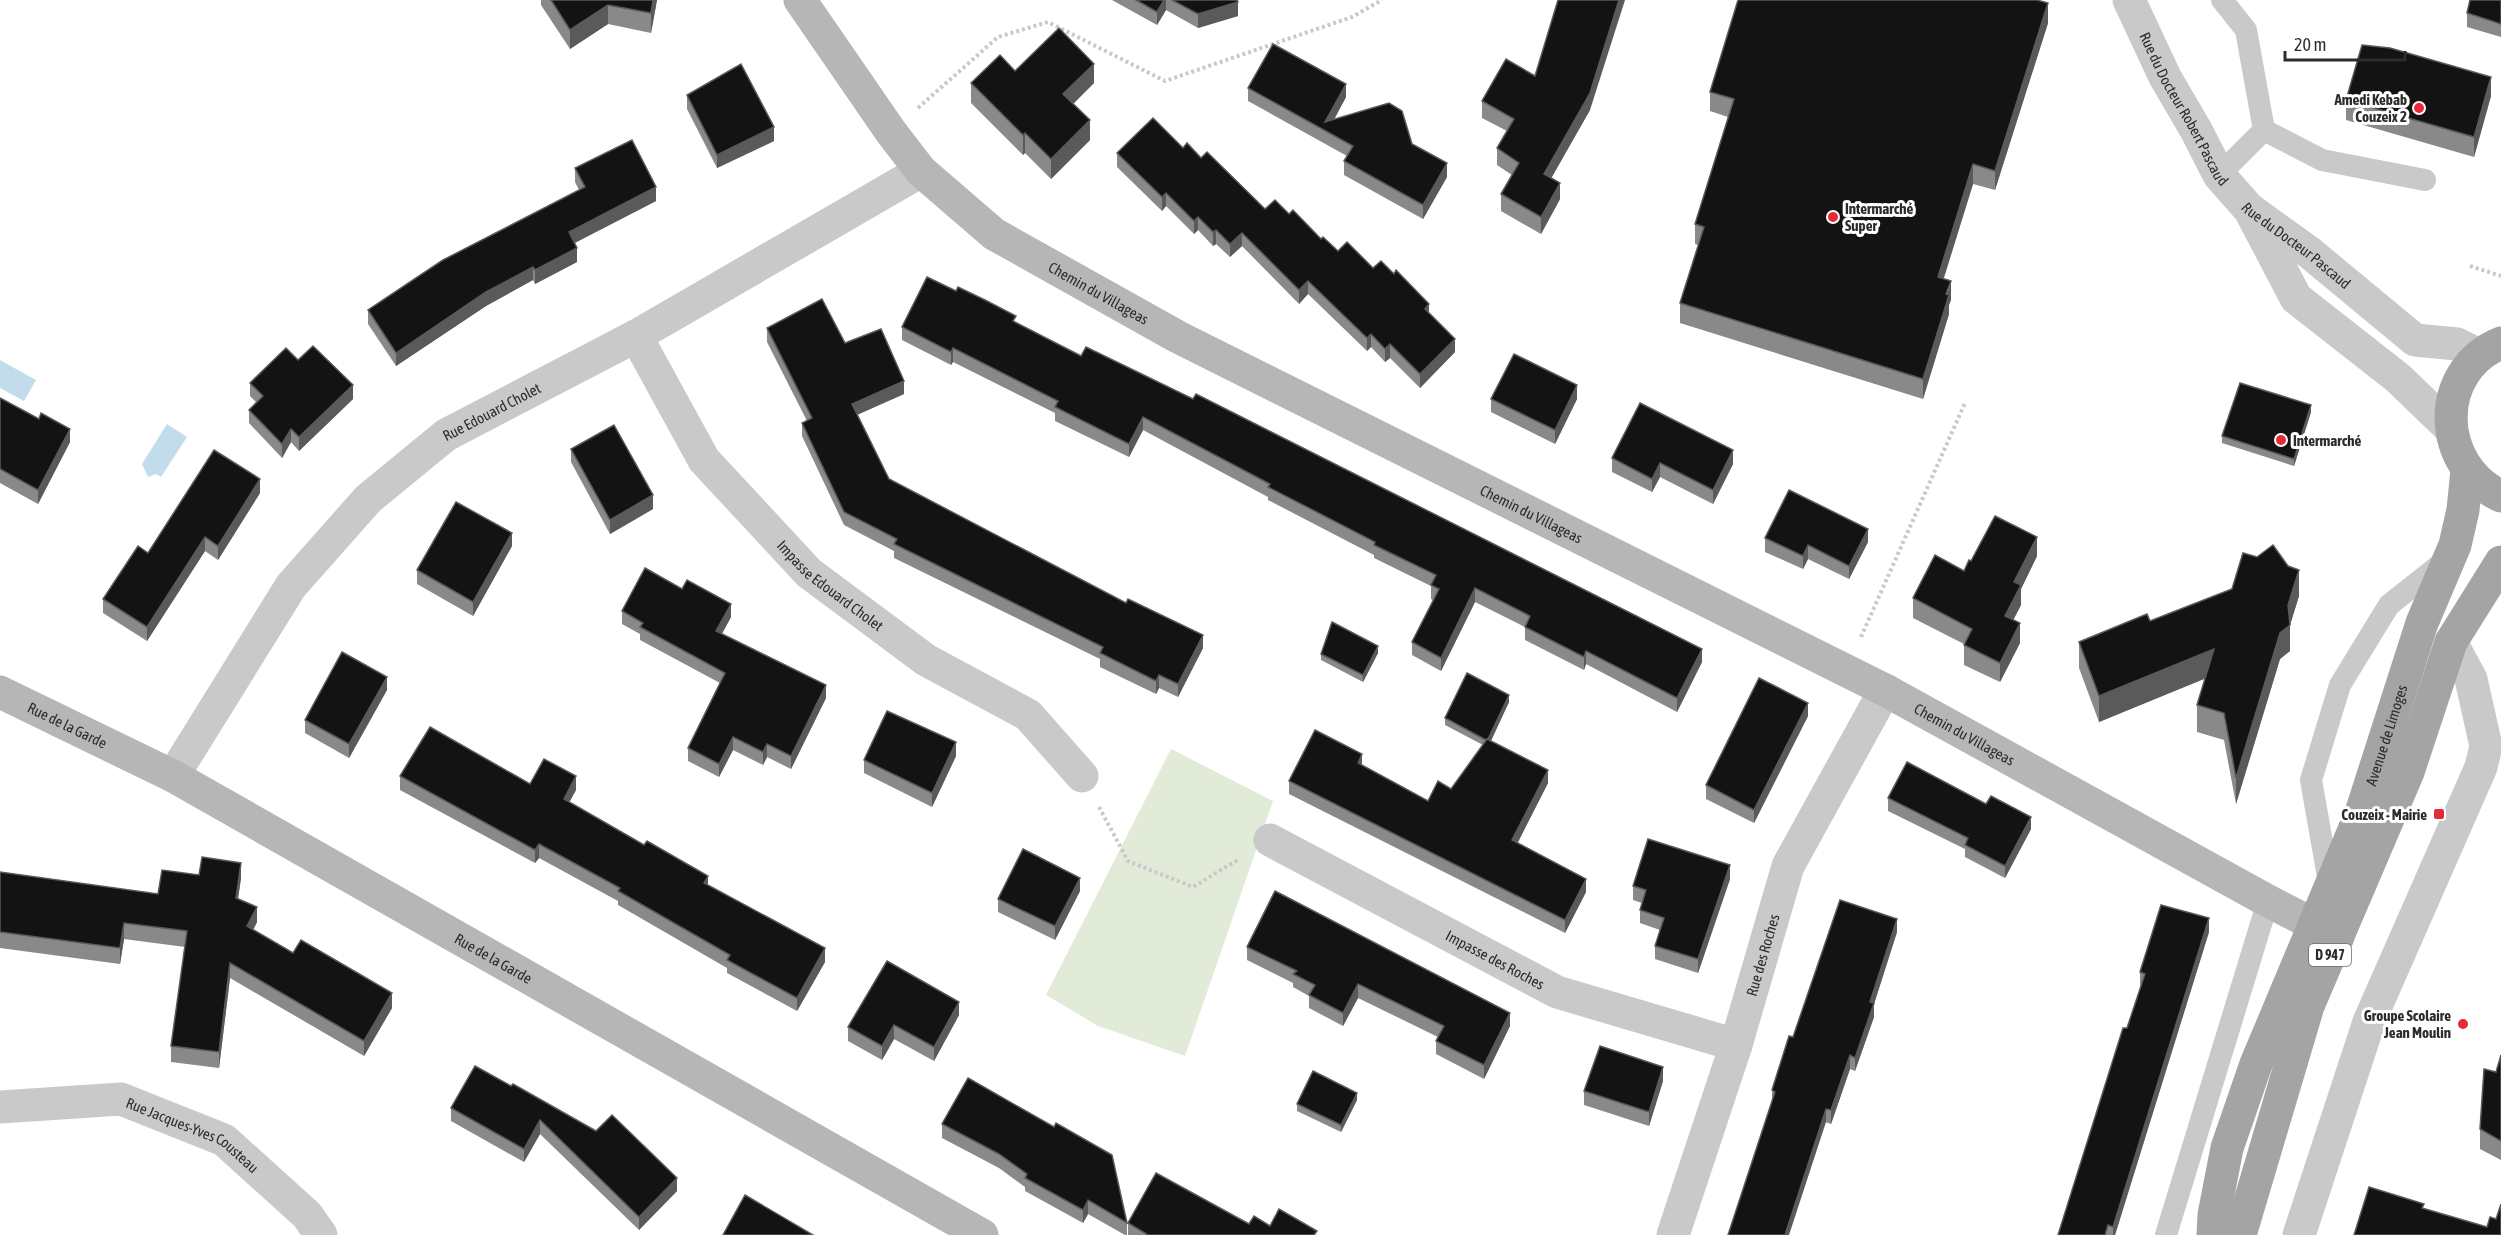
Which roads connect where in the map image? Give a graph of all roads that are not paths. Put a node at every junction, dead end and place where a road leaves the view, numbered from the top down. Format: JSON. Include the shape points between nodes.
{"nodes":[{"id":1,"x":800,"y":0,"type":"edge"},
{"id":2,"x":2129,"y":0,"type":"edge"},
{"id":3,"x":2222,"y":0,"type":"edge"},
{"id":4,"x":2264,"y":130,"type":"junction"},
{"id":5,"x":921,"y":171,"type":"junction"},
{"id":6,"x":2219,"y":175,"type":"junction"},
{"id":7,"x":2425,"y":180,"type":"dead end"},
{"id":8,"x":2249,"y":209,"type":"junction"},
{"id":9,"x":636,"y":336,"type":"junction"},
{"id":10,"x":2493,"y":342,"type":"edge"},
{"id":11,"x":2451,"y":429,"type":"junction"},
{"id":12,"x":2467,"y":470,"type":"junction"},
{"id":13,"x":2501,"y":496,"type":"edge"},
{"id":14,"x":2450,"y":558,"type":"junction"},
{"id":15,"x":2501,"y":562,"type":"edge"},
{"id":16,"x":2451,"y":642,"type":"junction"},
{"id":17,"x":1885,"y":690,"type":"junction"},
{"id":18,"x":0,"y":692,"type":"edge"},
{"id":19,"x":174,"y":776,"type":"junction"},
{"id":20,"x":1082,"y":776,"type":"road end"},
{"id":21,"x":1270,"y":840,"type":"road end"},
{"id":22,"x":2330,"y":890,"type":"junction"},
{"id":23,"x":2268,"y":901,"type":"junction"},
{"id":24,"x":2327,"y":931,"type":"junction"},
{"id":25,"x":1736,"y":1045,"type":"junction"},
{"id":26,"x":0,"y":1107,"type":"edge"},
{"id":27,"x":321,"y":1235,"type":"edge"},
{"id":28,"x":982,"y":1235,"type":"edge"},
{"id":29,"x":1673,"y":1235,"type":"edge"},
{"id":30,"x":2166,"y":1235,"type":"edge"},
{"id":31,"x":2213,"y":1235,"type":"edge"},
{"id":32,"x":2240,"y":1235,"type":"edge"},
{"id":33,"x":2299,"y":1235,"type":"edge"}],
"edges":[{"from":1,"to":5,"type":"street","name":"Chemin du Villageas"},
{"from":2,"to":6,"type":"street","name":"Rue du Docteur Robert Pascaud","via":[[2165,77]]},
{"from":3,"to":4,"type":"lane","via":[[2246,30]]},
{"from":4,"to":6,"type":"lane"},
{"from":4,"to":7,"type":"lane","via":[[2322,160]]},
{"from":5,"to":9,"type":"street","name":"Rue Edouard Cholet"},
{"from":5,"to":17,"type":"street","name":"Chemin du Villageas","via":[[994,234],[1178,337]]},
{"from":6,"to":8,"type":"street","name":"Rue du Docteur Robert Pascaud"},
{"from":8,"to":10,"type":"street","name":"Rue du Docteur Pascaud","via":[[2310,252],[2415,340]]},
{"from":8,"to":11,"type":"street","name":"Rue du Docteur Pascaud","via":[[2296,298],[2398,378]]},
{"from":9,"to":19,"type":"street","name":"Rue Edouard Cholet","via":[[446,435],[368,500],[291,586]]},
{"from":9,"to":20,"type":"street","name":"Impasse Edouard Cholet","via":[[704,460],[809,573],[926,660],[1029,715]]},
{"from":10,"to":11,"type":"main road","via":[[2469,365],[2459,382],[2452,405]]},
{"from":11,"to":12,"type":"main road","via":[[2456,451]]},
{"from":12,"to":13,"type":"main road"},
{"from":12,"to":14,"type":"main road","name":"Avenue de Limoges","number":"D 947","via":[[2463,510]]},
{"from":14,"to":22,"type":"main road","name":"Avenue de Limoges","number":"D 947","via":[[2422,623],[2360,816]]},
{"from":14,"to":22,"type":"lane","via":[[2390,605],[2340,685],[2311,780]]},
{"from":15,"to":16,"type":"main road","number":"D 947"},
{"from":16,"to":24,"type":"main road","number":"D 947","via":[[2408,772]]},
{"from":16,"to":33,"type":"street","via":[[2471,679],[2486,746],[2481,767],[2368,1022]]},
{"from":17,"to":23,"type":"street","name":"Chemin du Villageas"},
{"from":17,"to":25,"type":"street","name":"Rue des Roches","via":[[1788,866]]},
{"from":18,"to":19,"type":"street","name":"Rue de la Garde"},
{"from":19,"to":28,"type":"street","name":"Rue de la Garde"},
{"from":21,"to":25,"type":"street","name":"Impasse des Roches","via":[[1557,992]]},
{"from":22,"to":24,"type":"main road","name":"Avenue de Limoges","number":"D 947"},
{"from":23,"to":24,"type":"street","name":"Chemin du Villageas"},
{"from":23,"to":30,"type":"lane"},
{"from":24,"to":31,"type":"main road","name":"Avenue de Limoges","number":"D 947","via":[[2256,1064],[2231,1137]]},
{"from":24,"to":32,"type":"main road","number":"D 947"},
{"from":25,"to":29,"type":"street","name":"Rue des Roches"},
{"from":26,"to":27,"type":"street","name":"Rue Jacques-Yves Cousteau","via":[[121,1099],[224,1140],[307,1215]]}]}
